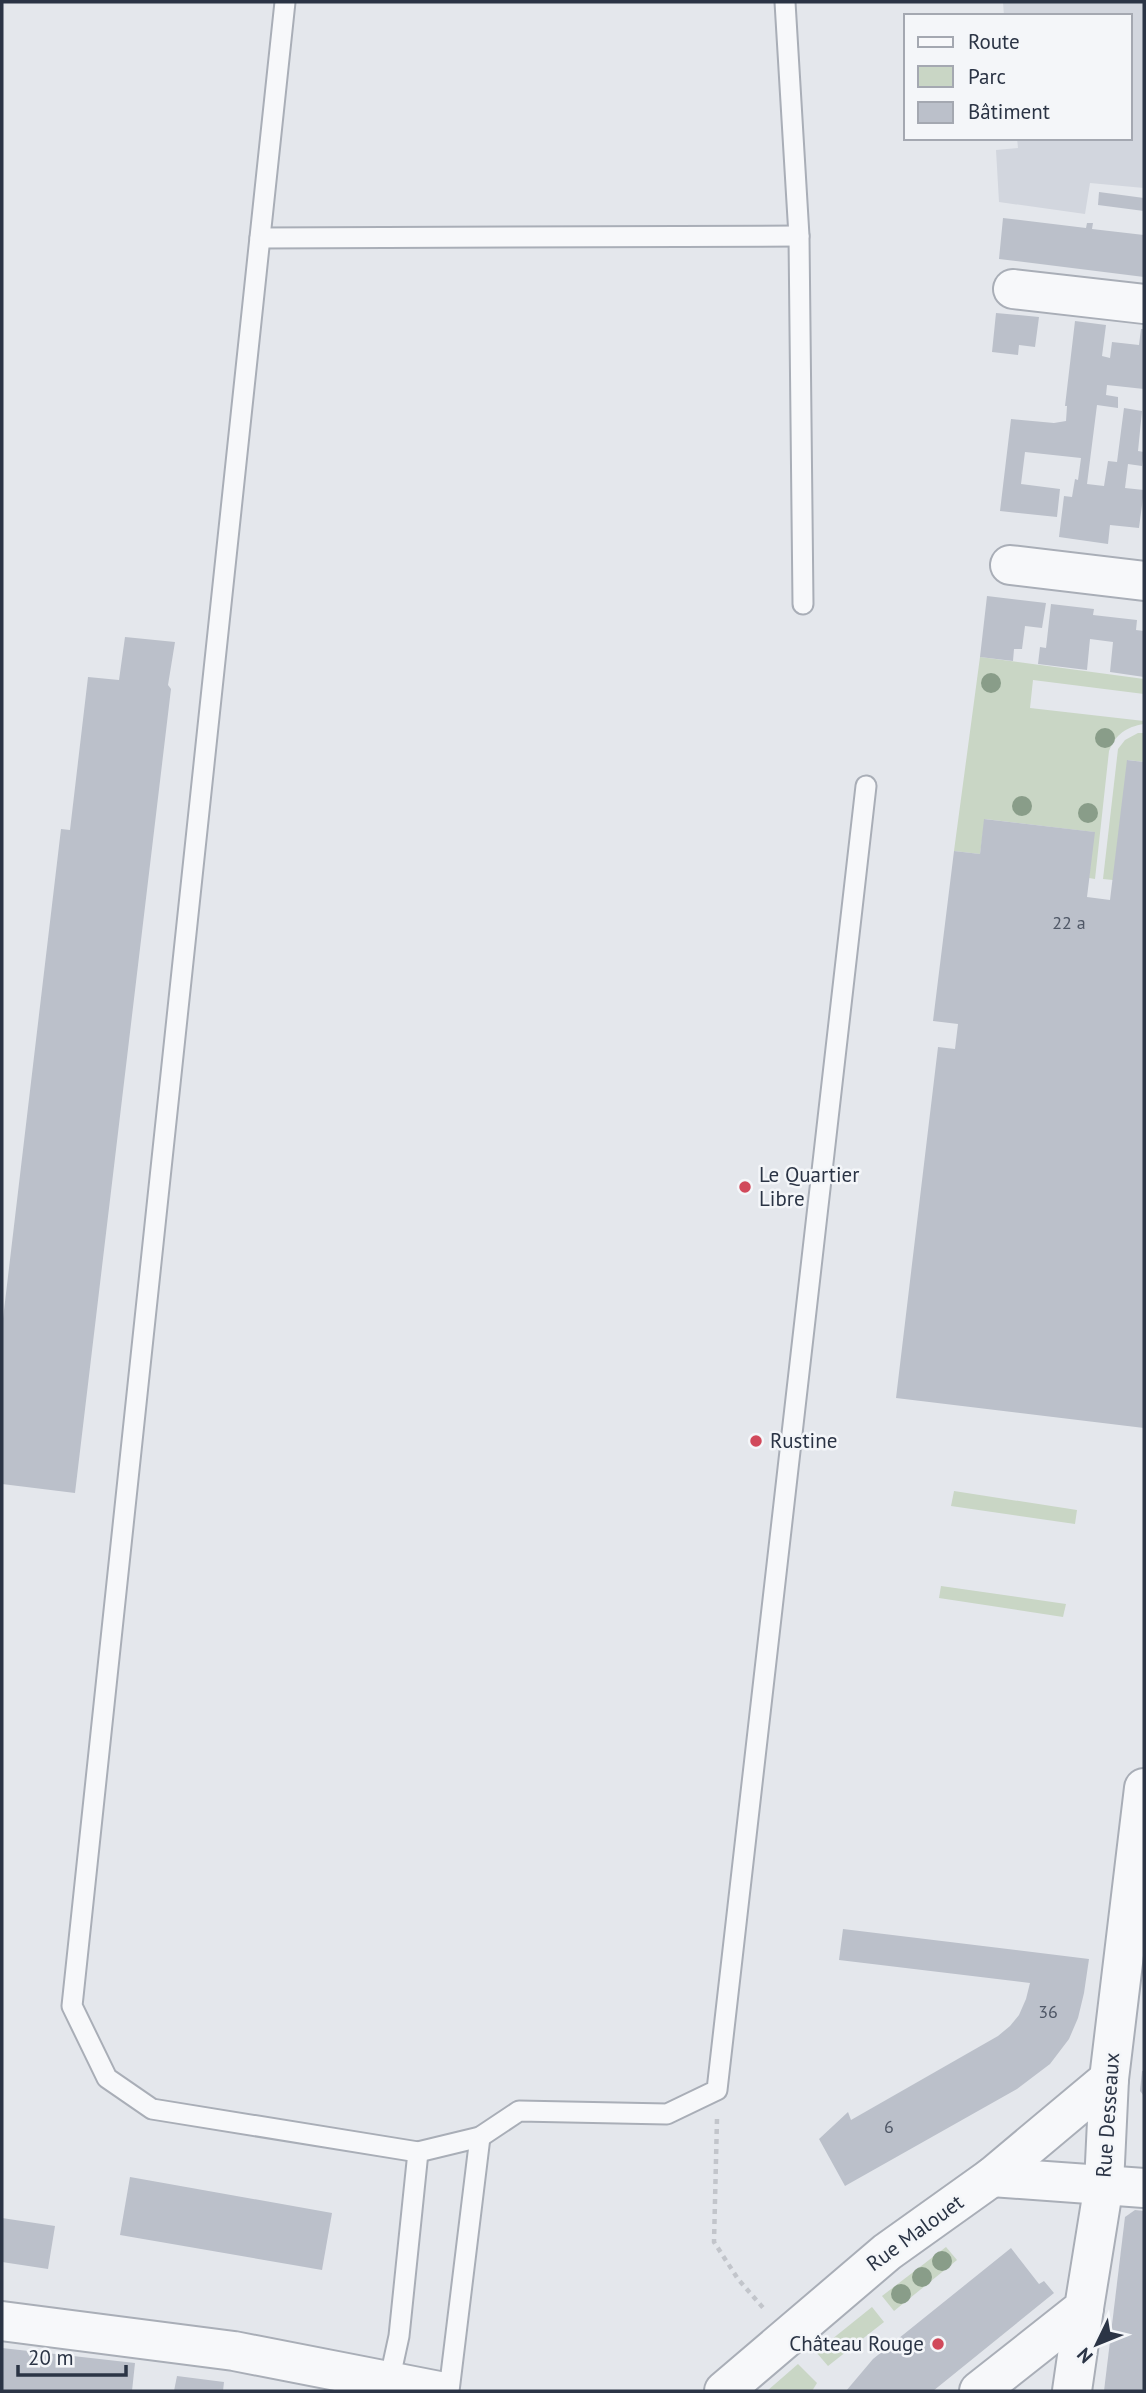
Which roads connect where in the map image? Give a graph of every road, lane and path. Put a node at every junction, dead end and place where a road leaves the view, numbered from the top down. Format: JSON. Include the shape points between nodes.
{"nodes":[{"id":1,"x":285,"y":2,"type":"edge"},
{"id":2,"x":785,"y":2,"type":"edge"},
{"id":3,"x":799,"y":236,"type":"junction"},
{"id":4,"x":260,"y":238,"type":"junction"},
{"id":5,"x":1013,"y":289,"type":"dead end"},
{"id":6,"x":1144,"y":304,"type":"edge"},
{"id":7,"x":1010,"y":565,"type":"dead end"},
{"id":8,"x":1144,"y":581,"type":"edge"},
{"id":9,"x":803,"y":604,"type":"dead end"},
{"id":10,"x":866,"y":786,"type":"dead end"},
{"id":11,"x":1144,"y":1788,"type":"edge"},
{"id":12,"x":1109,"y":2078,"type":"junction"},
{"id":13,"x":718,"y":2090,"type":"junction"},
{"id":14,"x":480,"y":2137,"type":"junction"},
{"id":15,"x":418,"y":2152,"type":"junction"},
{"id":16,"x":992,"y":2177,"type":"junction"},
{"id":17,"x":1104,"y":2184,"type":"junction"},
{"id":18,"x":1144,"y":2189,"type":"edge"},
{"id":19,"x":1084,"y":2308,"type":"junction"},
{"id":20,"x":2,"y":2321,"type":"edge"},
{"id":21,"x":787,"y":2336,"type":"junction"},
{"id":22,"x":387,"y":2387,"type":"edge"},
{"id":23,"x":439,"y":2391,"type":"edge"},
{"id":24,"x":449,"y":2391,"type":"edge"},
{"id":25,"x":724,"y":2391,"type":"edge"},
{"id":26,"x":979,"y":2391,"type":"edge"},
{"id":27,"x":1072,"y":2391,"type":"edge"}],
"edges":[{"from":1,"to":4,"type":"lane"},
{"from":2,"to":3,"type":"lane"},
{"from":3,"to":4,"type":"lane"},
{"from":3,"to":9,"type":"lane"},
{"from":4,"to":15,"type":"lane","via":[[72,2006],[107,2078],[152,2109]]},
{"from":5,"to":6,"type":"street"},
{"from":7,"to":8,"type":"street"},
{"from":10,"to":13,"type":"lane"},
{"from":11,"to":12,"type":"street","name":"Rue Desseaux"},
{"from":12,"to":16,"type":"street","name":"Rue Malouet"},
{"from":12,"to":17,"type":"street","name":"Rue Desseaux"},
{"from":13,"to":14,"type":"lane","via":[[667,2114],[519,2110]]},
{"from":13,"to":21,"type":"path","via":[[714,2242],[738,2279]]},
{"from":14,"to":15,"type":"lane"},
{"from":14,"to":24,"type":"lane"},
{"from":15,"to":22,"type":"lane","via":[[399,2336]]},
{"from":16,"to":17,"type":"street"},
{"from":16,"to":21,"type":"street","name":"Rue Malouet","via":[[887,2252]]},
{"from":17,"to":18,"type":"street"},
{"from":17,"to":19,"type":"street","name":"Rue Desseaux"},
{"from":19,"to":26,"type":"street"},
{"from":19,"to":27,"type":"street","name":"Rue Desseaux"},
{"from":20,"to":22,"type":"street","via":[[234,2351]]},
{"from":21,"to":25,"type":"street","name":"Rue Malouet"},
{"from":22,"to":23,"type":"street"}]}
